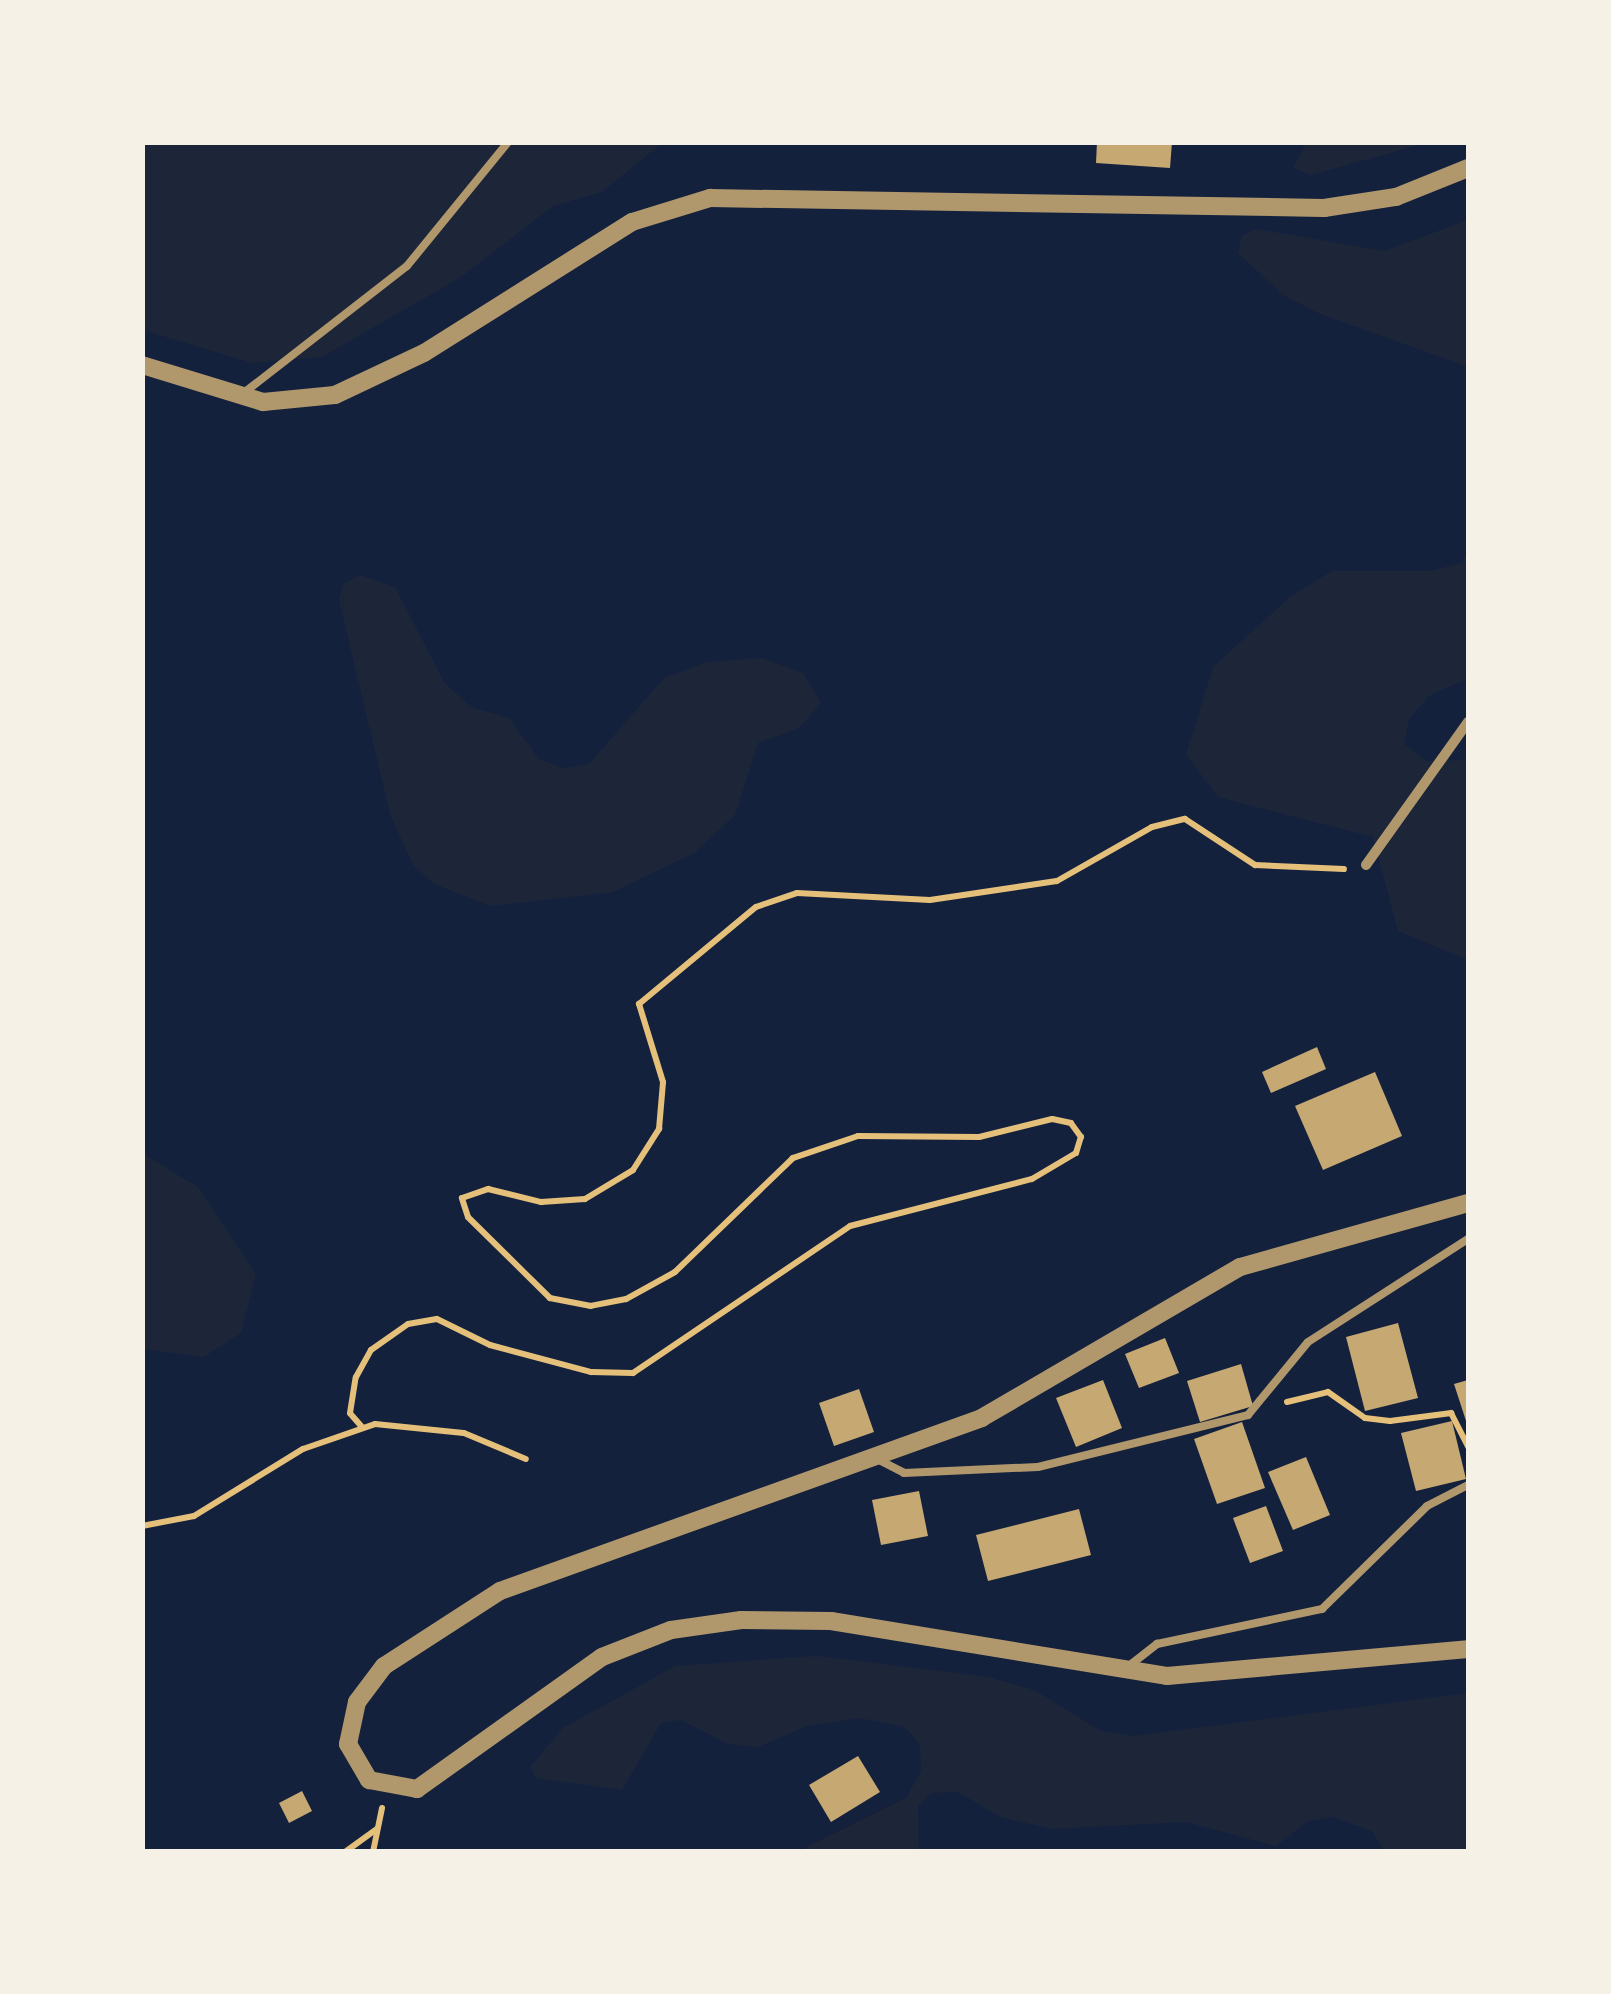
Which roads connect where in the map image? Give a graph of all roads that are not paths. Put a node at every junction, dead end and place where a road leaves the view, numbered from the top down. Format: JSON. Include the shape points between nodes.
{"nodes":[{"id":1,"x":508,"y":142,"type":"edge"},
{"id":2,"x":1468,"y":168,"type":"edge"},
{"id":3,"x":142,"y":365,"type":"edge"},
{"id":4,"x":237,"y":398,"type":"junction"},
{"id":5,"x":1468,"y":722,"type":"edge"},
{"id":6,"x":1366,"y":864,"type":"road end"},
{"id":7,"x":1468,"y":1203,"type":"edge"},
{"id":8,"x":1468,"y":1238,"type":"edge"},
{"id":9,"x":877,"y":1458,"type":"junction"},
{"id":10,"x":1468,"y":1485,"type":"edge"},
{"id":11,"x":1468,"y":1649,"type":"edge"},
{"id":12,"x":1123,"y":1672,"type":"junction"}],
"edges":[{"from":1,"to":4,"type":"lane","via":[[407,266]]},
{"from":2,"to":4,"type":"street","via":[[1324,208],[710,198],[618,230],[376,378],[297,404]]},
{"from":3,"to":4,"type":"street"},
{"from":5,"to":6,"type":"street"},
{"from":7,"to":9,"type":"street","via":[[1218,1276],[1015,1402]]},
{"from":8,"to":9,"type":"lane","via":[[1308,1342],[1262,1408],[1248,1414],[1038,1467],[904,1473]]},
{"from":9,"to":12,"type":"street","via":[[512,1585],[417,1641],[372,1679],[350,1724],[354,1764],[388,1788],[438,1780],[534,1699],[602,1657],[716,1622],[831,1621]]},
{"from":10,"to":12,"type":"lane","via":[[1426,1506],[1322,1609],[1157,1644]]},
{"from":11,"to":12,"type":"street","via":[[1222,1676]]}]}
